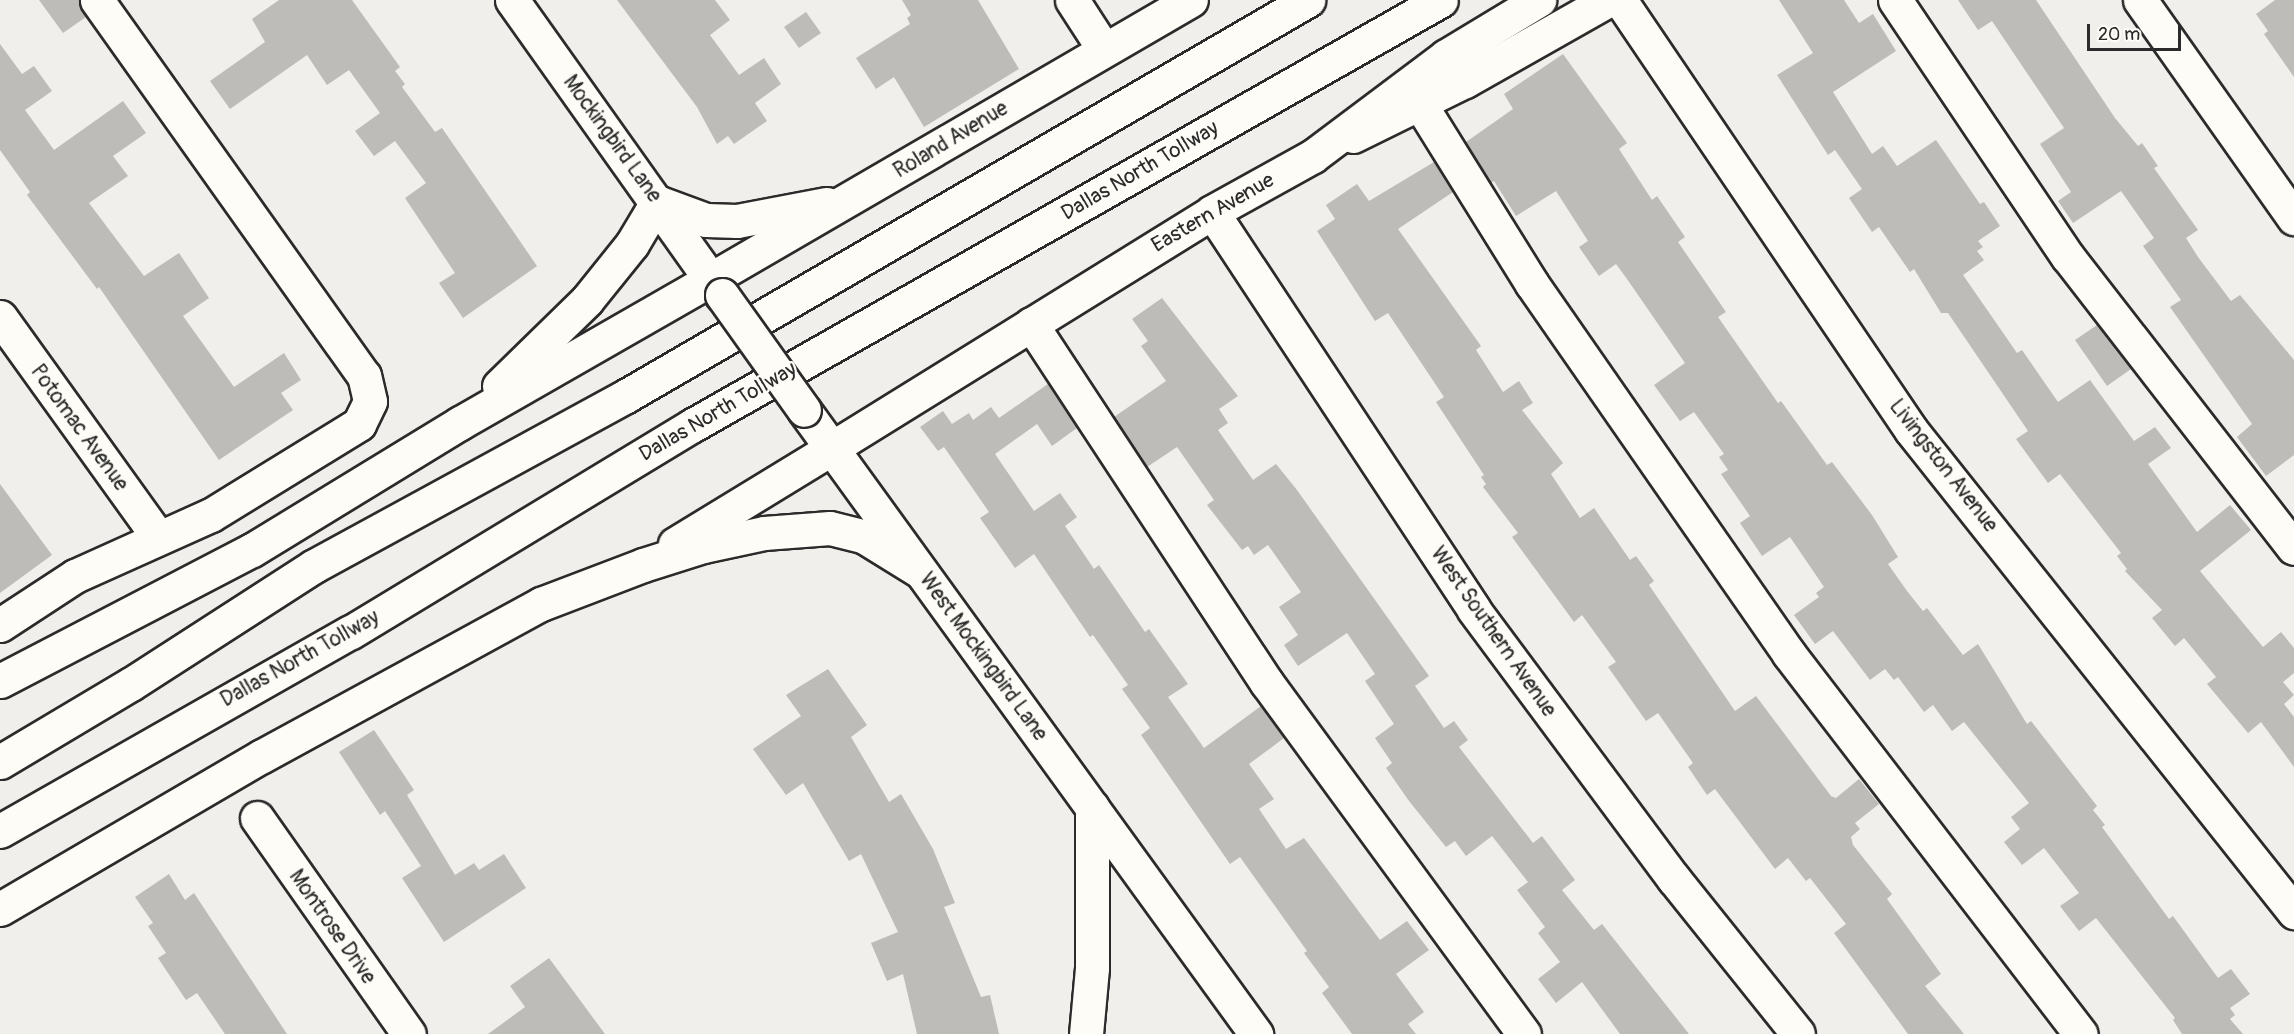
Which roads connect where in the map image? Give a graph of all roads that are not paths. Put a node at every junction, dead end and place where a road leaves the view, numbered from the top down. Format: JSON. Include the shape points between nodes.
{"nodes":[{"id":1,"x":97,"y":0,"type":"edge"},
{"id":2,"x":512,"y":0,"type":"edge"},
{"id":3,"x":1072,"y":0,"type":"edge"},
{"id":4,"x":1191,"y":0,"type":"edge"},
{"id":5,"x":1308,"y":0,"type":"edge"},
{"id":6,"x":1441,"y":0,"type":"edge"},
{"id":7,"x":1539,"y":0,"type":"edge"},
{"id":8,"x":1608,"y":0,"type":"edge"},
{"id":9,"x":1620,"y":0,"type":"edge"},
{"id":10,"x":1895,"y":0,"type":"edge"},
{"id":11,"x":2140,"y":0,"type":"edge"},
{"id":12,"x":1103,"y":48,"type":"junction"},
{"id":13,"x":1420,"y":104,"type":"junction"},
{"id":14,"x":1313,"y":156,"type":"junction"},
{"id":15,"x":852,"y":200,"type":"junction"},
{"id":16,"x":657,"y":202,"type":"junction"},
{"id":17,"x":1212,"y":212,"type":"junction"},
{"id":18,"x":2294,"y":218,"type":"edge"},
{"id":19,"x":717,"y":287,"type":"junction"},
{"id":20,"x":0,"y":317,"type":"edge"},
{"id":21,"x":1031,"y":324,"type":"junction"},
{"id":22,"x":460,"y":423,"type":"junction"},
{"id":23,"x":832,"y":448,"type":"junction"},
{"id":24,"x":159,"y":538,"type":"junction"},
{"id":25,"x":2294,"y":548,"type":"edge"},
{"id":26,"x":643,"y":565,"type":"junction"},
{"id":27,"x":921,"y":572,"type":"junction"},
{"id":28,"x":0,"y":625,"type":"edge"},
{"id":29,"x":0,"y":681,"type":"edge"},
{"id":30,"x":0,"y":762,"type":"edge"},
{"id":31,"x":1092,"y":807,"type":"junction"},
{"id":32,"x":257,"y":818,"type":"dead end"},
{"id":33,"x":0,"y":831,"type":"edge"},
{"id":34,"x":0,"y":909,"type":"edge"},
{"id":35,"x":2294,"y":912,"type":"edge"},
{"id":36,"x":409,"y":1034,"type":"edge"},
{"id":37,"x":1086,"y":1034,"type":"edge"},
{"id":38,"x":1256,"y":1034,"type":"edge"},
{"id":39,"x":1524,"y":1034,"type":"edge"},
{"id":40,"x":1798,"y":1034,"type":"edge"},
{"id":41,"x":2081,"y":1034,"type":"edge"}],
"edges":[{"from":1,"to":24,"type":"main road","via":[[369,388],[367,414],[359,424],[211,515]]},
{"from":2,"to":16,"type":"main road","name":"Mockingbird Lane"},
{"from":3,"to":12,"type":"main road"},
{"from":4,"to":12,"type":"main road","name":"Roland Avenue"},
{"from":5,"to":30,"type":"main road","via":[[626,396],[314,566],[131,684]]},
{"from":6,"to":33,"type":"main road","name":"Dallas North Tollway","via":[[693,425],[351,632]]},
{"from":7,"to":14,"type":"main road","via":[[1446,56]]},
{"from":8,"to":13,"type":"main road","name":"Eastern Avenue"},
{"from":9,"to":35,"type":"main road","name":"Livingston Avenue","via":[[1911,430]]},
{"from":10,"to":25,"type":"main road","via":[[2068,257]]},
{"from":11,"to":18,"type":"main road"},
{"from":12,"to":15,"type":"main road","name":"Roland Avenue"},
{"from":13,"to":14,"type":"main road","name":"Eastern Avenue"},
{"from":13,"to":41,"type":"main road","via":[[1532,284],[1789,654]]},
{"from":14,"to":17,"type":"main road","name":"Eastern Avenue"},
{"from":15,"to":16,"type":"main road","via":[[737,221],[706,220]]},
{"from":15,"to":19,"type":"main road","name":"Roland Avenue"},
{"from":16,"to":19,"type":"main road","name":"Mockingbird Lane"},
{"from":16,"to":22,"type":"main road","via":[[632,244],[588,300]]},
{"from":17,"to":21,"type":"main road","name":"Eastern Avenue"},
{"from":17,"to":40,"type":"main road","name":"West Southern Avenue","via":[[1474,610],[1674,879]]},
{"from":19,"to":22,"type":"main road","name":"Roland Avenue"},
{"from":19,"to":23,"type":"main road","name":"West Mockingbird Lane","bridge":true},
{"from":20,"to":24,"type":"main road","name":"Potomac Avenue"},
{"from":21,"to":23,"type":"main road","name":"Eastern Avenue"},
{"from":21,"to":39,"type":"main road","via":[[1268,683]]},
{"from":22,"to":29,"type":"main road","via":[[243,555]]},
{"from":23,"to":26,"type":"main road","name":"Eastern Avenue"},
{"from":23,"to":27,"type":"main road","name":"West Mockingbird Lane"},
{"from":24,"to":28,"type":"main road","via":[[75,576]]},
{"from":26,"to":27,"type":"main road","via":[[754,535],[830,528],[863,536]]},
{"from":26,"to":34,"type":"main road","via":[[541,604],[261,756]]},
{"from":27,"to":31,"type":"main road","name":"West Mockingbird Lane"},
{"from":31,"to":37,"type":"main road","via":[[1092,968]]},
{"from":31,"to":38,"type":"main road","name":"West Mockingbird Lane"},
{"from":32,"to":36,"type":"main road","name":"Montrose Drive"}]}
